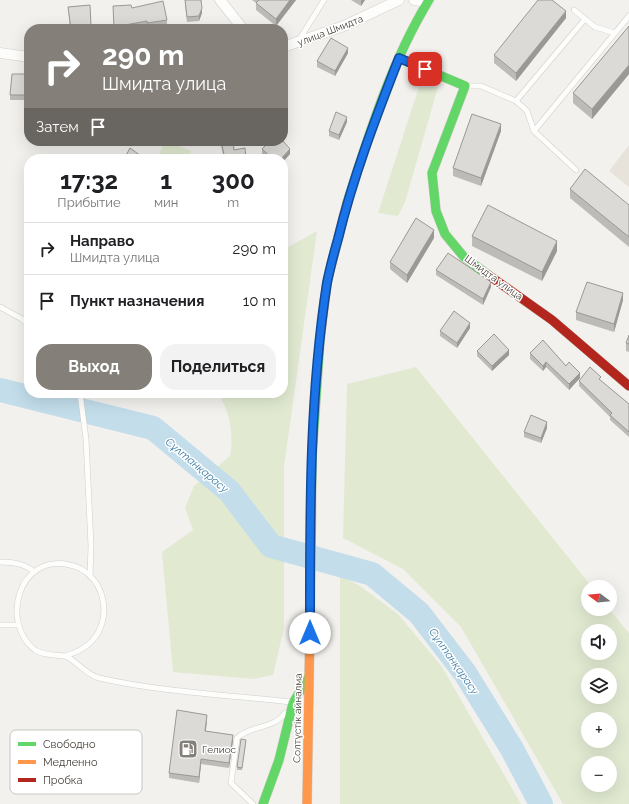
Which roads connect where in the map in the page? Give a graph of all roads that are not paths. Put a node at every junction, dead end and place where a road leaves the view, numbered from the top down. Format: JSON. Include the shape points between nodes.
{"nodes":[{"id":1,"x":220,"y":0,"type":"edge"},
{"id":2,"x":324,"y":0,"type":"edge"},
{"id":3,"x":399,"y":0,"type":"edge"},
{"id":4,"x":414,"y":0,"type":"edge"},
{"id":5,"x":429,"y":1,"type":"edge"},
{"id":6,"x":574,"y":10,"type":"dead end"},
{"id":7,"x":629,"y":16,"type":"edge"},
{"id":8,"x":585,"y":19,"type":"junction"},
{"id":9,"x":239,"y":24,"type":"edge"},
{"id":10,"x":615,"y":33,"type":"junction"},
{"id":11,"x":298,"y":43,"type":"junction"},
{"id":12,"x":288,"y":46,"type":"edge"},
{"id":13,"x":0,"y":53,"type":"edge"},
{"id":14,"x":24,"y":56,"type":"edge"},
{"id":15,"x":399,"y":58,"type":"junction"},
{"id":16,"x":465,"y":86,"type":"junction"},
{"id":17,"x":516,"y":101,"type":"junction"},
{"id":18,"x":534,"y":131,"type":"junction"},
{"id":19,"x":576,"y":170,"type":"dead end"},
{"id":20,"x":0,"y":307,"type":"edge"},
{"id":21,"x":24,"y":321,"type":"edge"},
{"id":22,"x":629,"y":386,"type":"edge"},
{"id":23,"x":81,"y":398,"type":"edge"},
{"id":24,"x":0,"y":562,"type":"edge"},
{"id":25,"x":33,"y":571,"type":"junction"},
{"id":26,"x":90,"y":576,"type":"junction"},
{"id":27,"x":0,"y":625,"type":"edge"},
{"id":28,"x":14,"y":625,"type":"junction"},
{"id":29,"x":65,"y":656,"type":"junction"},
{"id":30,"x":309,"y":676,"type":"junction"},
{"id":31,"x":301,"y":705,"type":"junction"},
{"id":32,"x":253,"y":804,"type":"edge"},
{"id":33,"x":263,"y":804,"type":"edge"},
{"id":34,"x":307,"y":804,"type":"edge"}],
"edges":[{"from":1,"to":9,"type":"street"},
{"from":2,"to":11,"type":"lane"},
{"from":3,"to":11,"type":"street","name":"улица Шмидта","via":[[344,26]]},
{"from":4,"to":5,"type":"street"},
{"from":5,"to":15,"type":"main road","name":"Солтүстік айналма","via":[[416,21]]},
{"from":6,"to":8,"type":"lane"},
{"from":7,"to":10,"type":"lane"},
{"from":8,"to":10,"type":"lane","via":[[595,27]]},
{"from":8,"to":17,"type":"lane"},
{"from":10,"to":18,"type":"lane"},
{"from":11,"to":12,"type":"street","name":"улица Шмидта"},
{"from":13,"to":14,"type":"street"},
{"from":15,"to":16,"type":"main road"},
{"from":15,"to":30,"type":"main road","name":"Солтүстік айналма","via":[[365,148],[343,217],[328,282],[317,369],[312,455]]},
{"from":16,"to":17,"type":"lane","via":[[481,86]]},
{"from":16,"to":22,"type":"main road","name":"Шмидта улица","via":[[432,173],[436,211],[445,234],[464,257],[552,320]]},
{"from":17,"to":18,"type":"lane","via":[[527,111]]},
{"from":18,"to":19,"type":"lane"},
{"from":20,"to":21,"type":"lane"},
{"from":23,"to":26,"type":"lane","via":[[86,446]]},
{"from":24,"to":25,"type":"lane","via":[[21,565]]},
{"from":25,"to":26,"type":"lane","via":[[52,563],[62,563],[72,565]]},
{"from":25,"to":28,"type":"lane","via":[[25,577],[14,595]]},
{"from":26,"to":29,"type":"lane","via":[[102,593],[102,623],[92,641],[84,648]]},
{"from":27,"to":28,"type":"lane"},
{"from":28,"to":29,"type":"lane","via":[[19,635],[34,650],[54,656]]},
{"from":29,"to":31,"type":"lane","via":[[94,677],[122,683]]},
{"from":30,"to":31,"type":"main road"},
{"from":30,"to":31,"type":"main road","name":"Солтүстік айналма"},
{"from":31,"to":32,"type":"lane","via":[[279,720],[245,732],[237,738],[231,783]]},
{"from":31,"to":33,"type":"main road"},
{"from":31,"to":34,"type":"main road","name":"Солтүстік айналма"}]}
